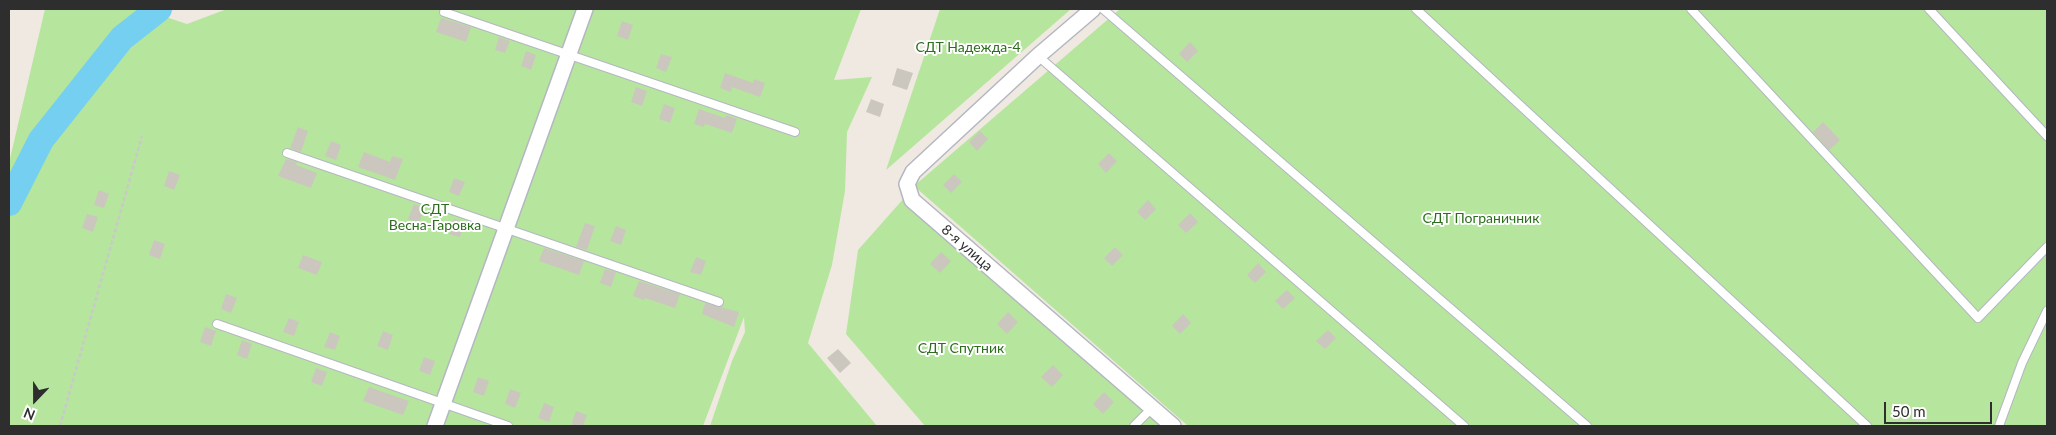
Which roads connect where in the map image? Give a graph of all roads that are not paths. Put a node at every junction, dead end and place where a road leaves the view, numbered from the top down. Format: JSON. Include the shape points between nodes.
{"nodes":[{"id":1,"x":584,"y":9,"type":"edge"},
{"id":2,"x":1093,"y":9,"type":"edge"},
{"id":3,"x":1103,"y":9,"type":"edge"},
{"id":4,"x":1416,"y":9,"type":"edge"},
{"id":5,"x":1691,"y":9,"type":"edge"},
{"id":6,"x":1929,"y":9,"type":"edge"},
{"id":7,"x":444,"y":12,"type":"dead end"},
{"id":8,"x":568,"y":54,"type":"junction"},
{"id":9,"x":1038,"y":56,"type":"junction"},
{"id":10,"x":795,"y":132,"type":"dead end"},
{"id":11,"x":2047,"y":136,"type":"edge"},
{"id":12,"x":287,"y":153,"type":"dead end"},
{"id":13,"x":505,"y":228,"type":"junction"},
{"id":14,"x":2047,"y":247,"type":"edge"},
{"id":15,"x":719,"y":302,"type":"dead end"},
{"id":16,"x":2047,"y":312,"type":"edge"},
{"id":17,"x":217,"y":324,"type":"dead end"},
{"id":18,"x":443,"y":404,"type":"junction"},
{"id":19,"x":1152,"y":408,"type":"junction"},
{"id":20,"x":435,"y":426,"type":"edge"},
{"id":21,"x":508,"y":426,"type":"edge"},
{"id":22,"x":1134,"y":426,"type":"edge"},
{"id":23,"x":1173,"y":426,"type":"edge"},
{"id":24,"x":1464,"y":426,"type":"edge"},
{"id":25,"x":1587,"y":426,"type":"edge"},
{"id":26,"x":1867,"y":426,"type":"edge"},
{"id":27,"x":1999,"y":426,"type":"edge"}],
"edges":[{"from":1,"to":8,"type":"street"},
{"from":2,"to":9,"type":"street","name":"8-я улица"},
{"from":3,"to":25,"type":"lane"},
{"from":4,"to":26,"type":"lane"},
{"from":5,"to":14,"type":"lane","via":[[1978,318]]},
{"from":6,"to":11,"type":"lane"},
{"from":7,"to":8,"type":"lane"},
{"from":8,"to":10,"type":"lane"},
{"from":8,"to":13,"type":"street"},
{"from":9,"to":19,"type":"street","name":"8-я улица","via":[[913,172],[907,184],[912,200]]},
{"from":9,"to":24,"type":"lane"},
{"from":12,"to":13,"type":"lane"},
{"from":13,"to":15,"type":"lane"},
{"from":13,"to":18,"type":"street"},
{"from":16,"to":27,"type":"lane","via":[[2022,364]]},
{"from":17,"to":18,"type":"lane"},
{"from":18,"to":20,"type":"street"},
{"from":18,"to":21,"type":"lane"},
{"from":19,"to":22,"type":"lane"},
{"from":19,"to":23,"type":"street","name":"8-я улица"}]}
